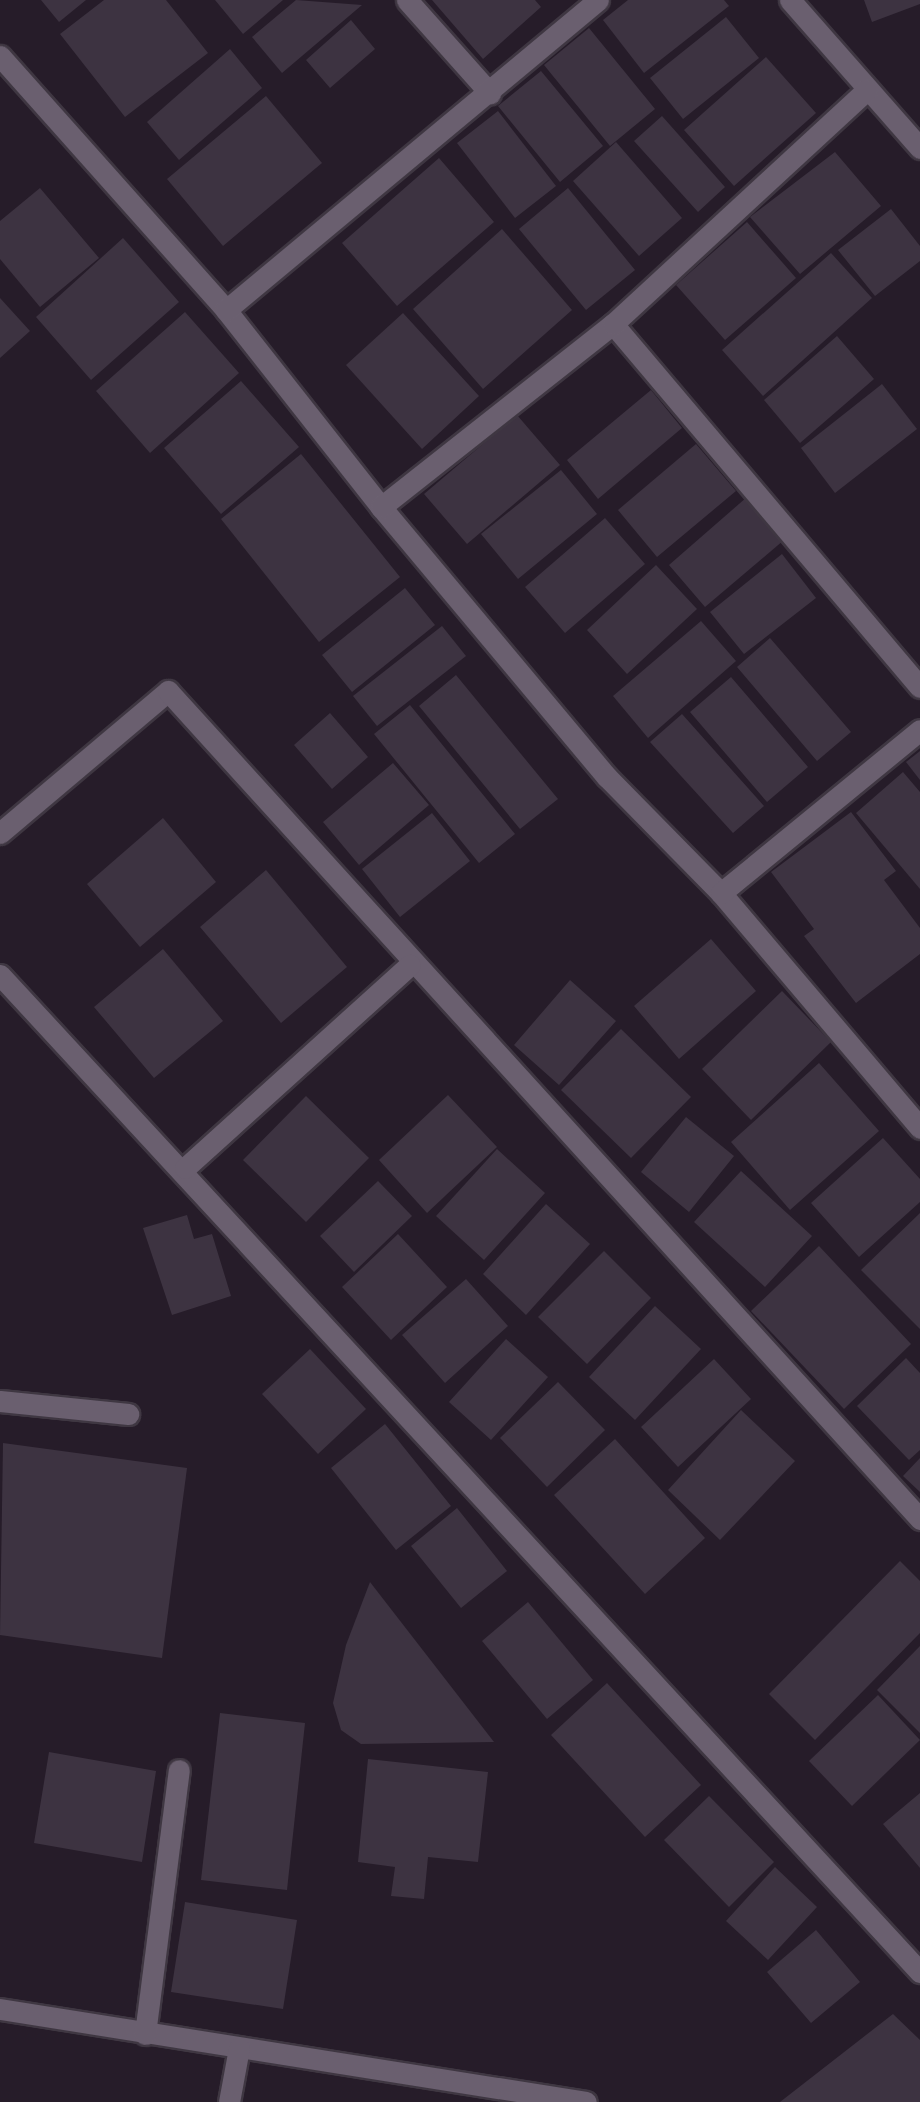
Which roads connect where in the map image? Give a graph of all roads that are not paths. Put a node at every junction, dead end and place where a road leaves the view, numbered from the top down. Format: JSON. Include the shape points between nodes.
{"nodes":[{"id":1,"x":408,"y":0,"type":"edge"},
{"id":2,"x":598,"y":0,"type":"edge"},
{"id":3,"x":790,"y":0,"type":"edge"},
{"id":4,"x":0,"y":56,"type":"edge"},
{"id":5,"x":867,"y":90,"type":"junction"},
{"id":6,"x":490,"y":93,"type":"junction"},
{"id":7,"x":920,"y":148,"type":"edge"},
{"id":8,"x":226,"y":310,"type":"junction"},
{"id":9,"x":613,"y":324,"type":"junction"},
{"id":10,"x":381,"y":507,"type":"junction"},
{"id":11,"x":920,"y":687,"type":"edge"},
{"id":12,"x":920,"y":730,"type":"edge"},
{"id":13,"x":0,"y":834,"type":"edge"},
{"id":14,"x":721,"y":893,"type":"junction"},
{"id":15,"x":410,"y":965,"type":"junction"},
{"id":16,"x":0,"y":975,"type":"edge"},
{"id":17,"x":918,"y":1122,"type":"edge"},
{"id":18,"x":185,"y":1168,"type":"junction"},
{"id":19,"x":0,"y":1401,"type":"edge"},
{"id":20,"x":128,"y":1414,"type":"dead end"},
{"id":21,"x":920,"y":1520,"type":"edge"},
{"id":22,"x":179,"y":1770,"type":"dead end"},
{"id":23,"x":920,"y":1972,"type":"edge"},
{"id":24,"x":0,"y":2009,"type":"edge"},
{"id":25,"x":145,"y":2034,"type":"junction"},
{"id":26,"x":239,"y":2048,"type":"junction"},
{"id":27,"x":229,"y":2102,"type":"edge"},
{"id":28,"x":586,"y":2102,"type":"edge"}],
"edges":[{"from":1,"to":6,"type":"street"},
{"from":2,"to":6,"type":"street"},
{"from":3,"to":5,"type":"street"},
{"from":4,"to":8,"type":"street"},
{"from":5,"to":7,"type":"street"},
{"from":5,"to":9,"type":"street"},
{"from":6,"to":8,"type":"street"},
{"from":8,"to":10,"type":"street"},
{"from":9,"to":10,"type":"street"},
{"from":9,"to":11,"type":"street"},
{"from":10,"to":14,"type":"street","via":[[607,777]]},
{"from":12,"to":14,"type":"street"},
{"from":13,"to":15,"type":"street","via":[[168,691]]},
{"from":14,"to":17,"type":"street"},
{"from":15,"to":18,"type":"street"},
{"from":15,"to":21,"type":"street"},
{"from":16,"to":18,"type":"street"},
{"from":18,"to":23,"type":"street"},
{"from":19,"to":20,"type":"street"},
{"from":22,"to":25,"type":"street"},
{"from":24,"to":25,"type":"street"},
{"from":25,"to":26,"type":"street"},
{"from":26,"to":27,"type":"street"},
{"from":26,"to":28,"type":"street"}]}
